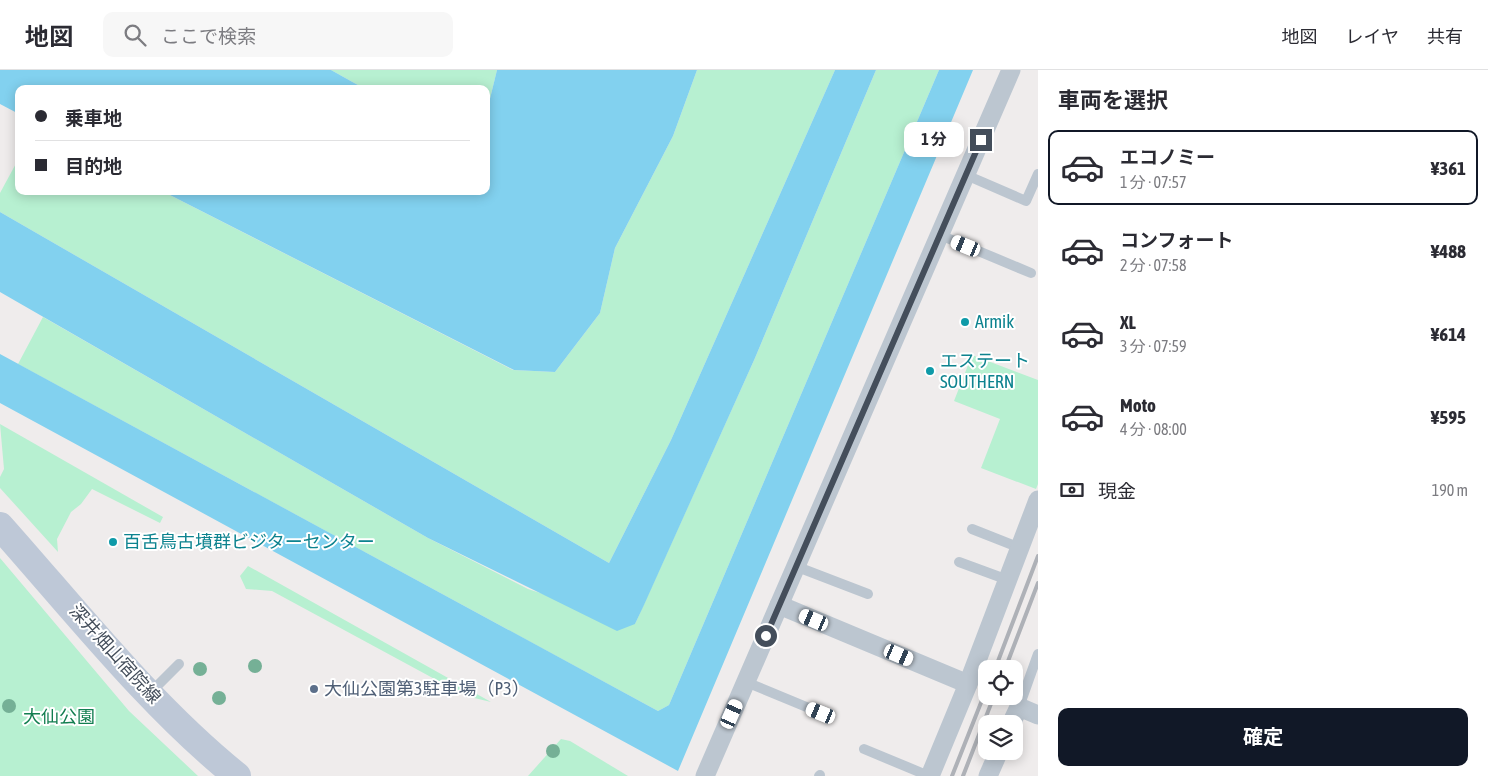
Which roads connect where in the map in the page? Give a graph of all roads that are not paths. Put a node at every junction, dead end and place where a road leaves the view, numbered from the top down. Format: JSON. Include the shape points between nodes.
{"nodes":[{"id":1,"x":1011,"y":70,"type":"edge"},
{"id":2,"x":1038,"y":174,"type":"edge"},
{"id":3,"x":966,"y":175,"type":"junction"},
{"id":4,"x":940,"y":235,"type":"junction"},
{"id":5,"x":1031,"y":273,"type":"dead end"},
{"id":6,"x":1038,"y":500,"type":"edge"},
{"id":7,"x":0,"y":526,"type":"edge"},
{"id":8,"x":972,"y":529,"type":"dead end"},
{"id":9,"x":1020,"y":548,"type":"junction"},
{"id":10,"x":959,"y":562,"type":"dead end"},
{"id":11,"x":795,"y":566,"type":"junction"},
{"id":12,"x":1008,"y":580,"type":"junction"},
{"id":13,"x":868,"y":594,"type":"dead end"},
{"id":14,"x":779,"y":605,"type":"junction"},
{"id":15,"x":1038,"y":654,"type":"edge"},
{"id":16,"x":179,"y":664,"type":"dead end"},
{"id":17,"x":746,"y":682,"type":"junction"},
{"id":18,"x":968,"y":684,"type":"junction"},
{"id":19,"x":150,"y":693,"type":"junction"},
{"id":20,"x":821,"y":713,"type":"dead end"},
{"id":21,"x":1015,"y":715,"type":"edge"},
{"id":22,"x":1023,"y":715,"type":"edge"},
{"id":23,"x":1038,"y":715,"type":"edge"},
{"id":24,"x":864,"y":749,"type":"dead end"},
{"id":25,"x":995,"y":760,"type":"edge"},
{"id":26,"x":237,"y":776,"type":"edge"},
{"id":27,"x":705,"y":776,"type":"edge"},
{"id":28,"x":930,"y":776,"type":"edge"},
{"id":29,"x":988,"y":776,"type":"edge"}],
"edges":[{"from":1,"to":3,"type":"street"},
{"from":2,"to":3,"type":"lane","via":[[1026,202]]},
{"from":3,"to":4,"type":"street"},
{"from":4,"to":5,"type":"lane"},
{"from":4,"to":11,"type":"street"},
{"from":6,"to":9,"type":"street"},
{"from":7,"to":19,"type":"main road","name":"深井畑山宿院線"},
{"from":8,"to":9,"type":"lane"},
{"from":9,"to":12,"type":"street"},
{"from":10,"to":12,"type":"lane"},
{"from":11,"to":13,"type":"lane"},
{"from":11,"to":14,"type":"street"},
{"from":12,"to":18,"type":"street"},
{"from":14,"to":17,"type":"street"},
{"from":14,"to":18,"type":"street"},
{"from":15,"to":21,"type":"lane"},
{"from":16,"to":19,"type":"lane"},
{"from":17,"to":20,"type":"lane"},
{"from":17,"to":27,"type":"street"},
{"from":18,"to":28,"type":"street"},
{"from":19,"to":26,"type":"main road","name":"深井畑山宿院線"},
{"from":22,"to":23,"type":"street"},
{"from":24,"to":28,"type":"lane"},
{"from":25,"to":29,"type":"street"}]}
